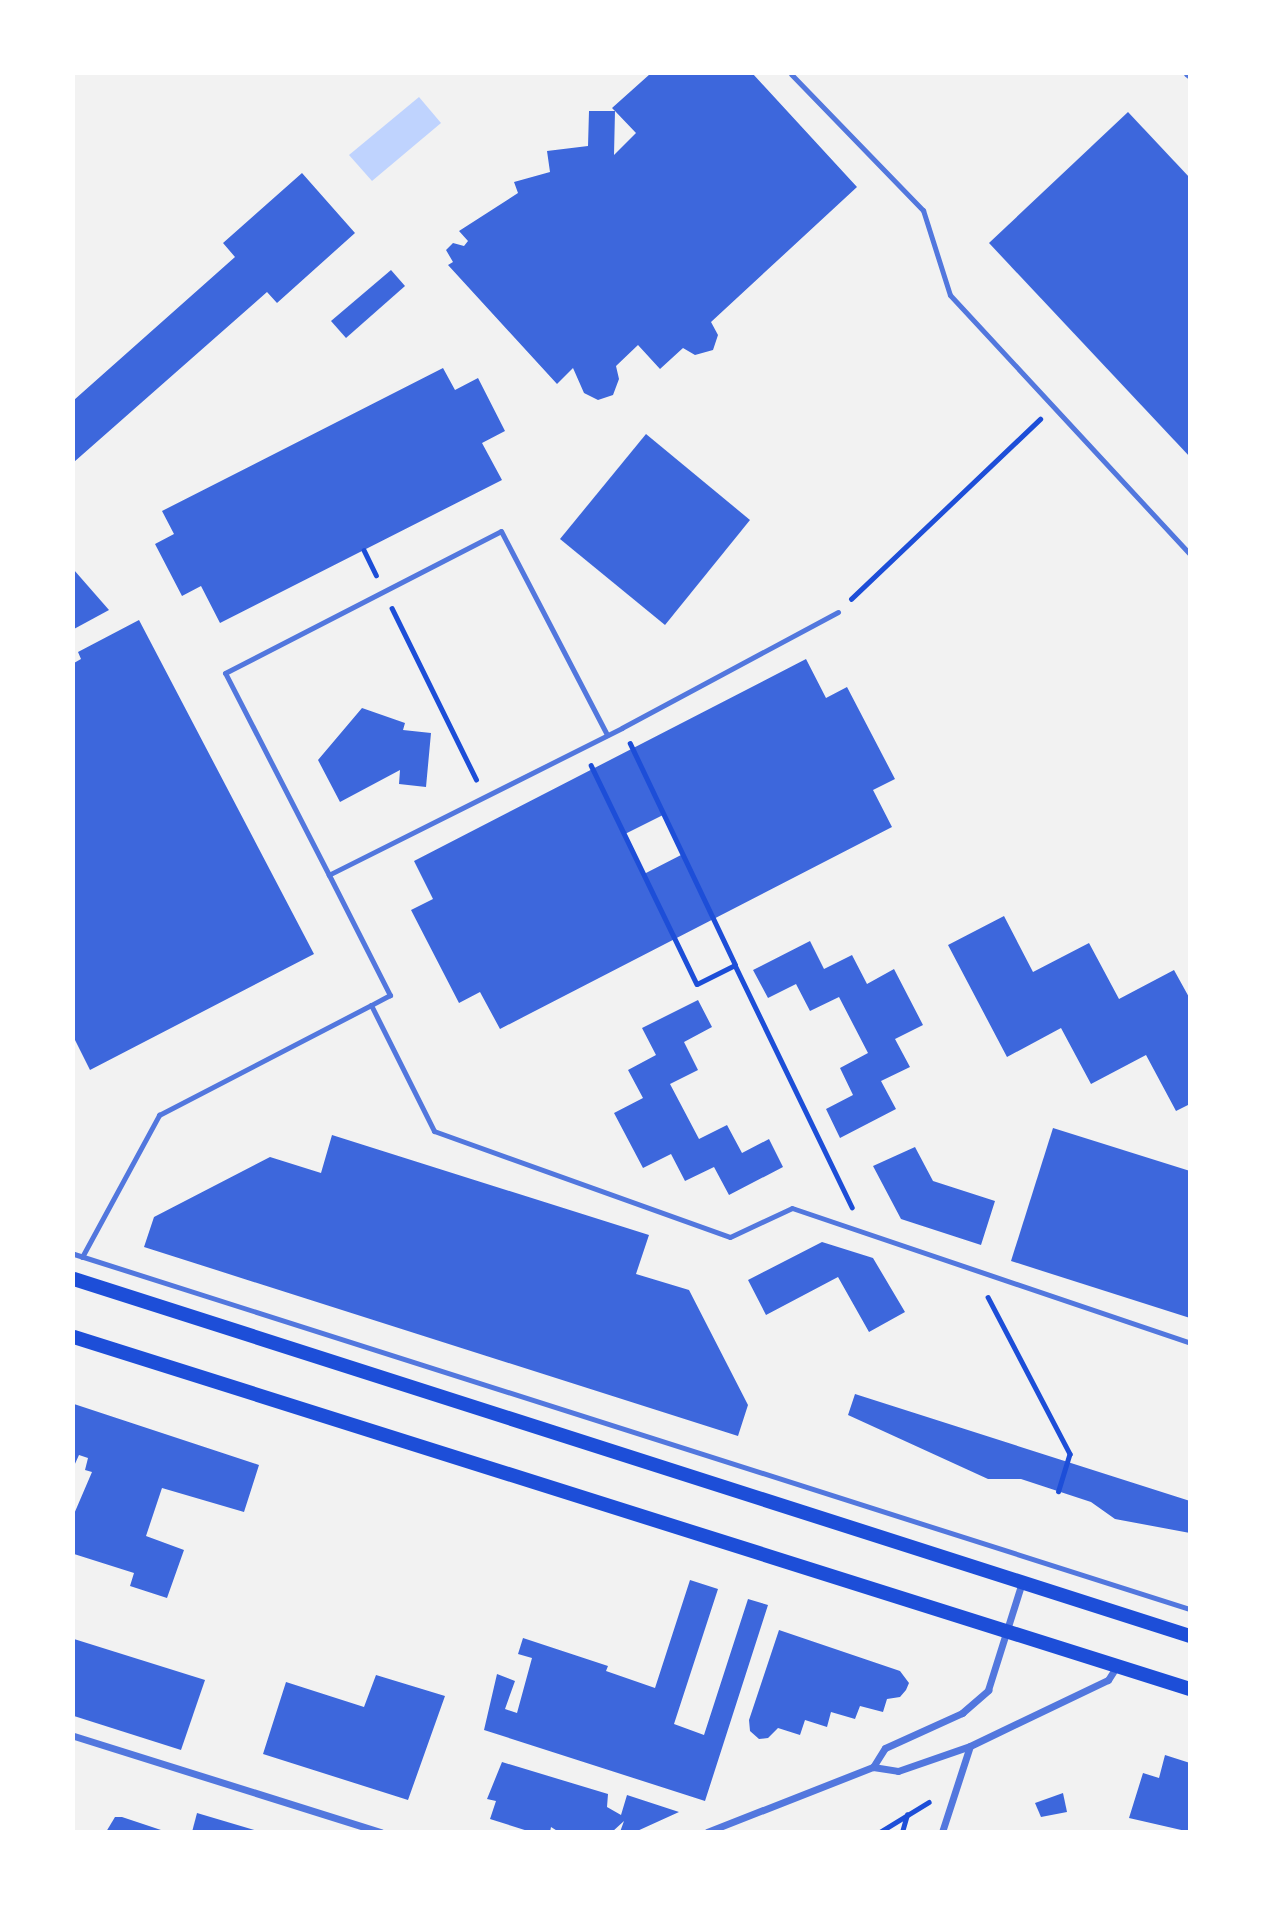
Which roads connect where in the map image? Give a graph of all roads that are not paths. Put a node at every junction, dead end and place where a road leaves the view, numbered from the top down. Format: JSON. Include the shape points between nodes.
{"nodes":[{"id":1,"x":791,"y":74,"type":"edge"},
{"id":2,"x":1189,"y":554,"type":"edge"},
{"id":3,"x":838,"y":612,"type":"road end"},
{"id":4,"x":607,"y":736,"type":"junction"},
{"id":5,"x":329,"y":875,"type":"junction"},
{"id":6,"x":371,"y":1005,"type":"junction"},
{"id":7,"x":74,"y":1254,"type":"edge"},
{"id":8,"x":82,"y":1257,"type":"junction"},
{"id":9,"x":74,"y":1279,"type":"edge"},
{"id":10,"x":74,"y":1337,"type":"edge"},
{"id":11,"x":1189,"y":1343,"type":"edge"},
{"id":12,"x":1022,"y":1583,"type":"junction"},
{"id":13,"x":1189,"y":1609,"type":"edge"},
{"id":14,"x":1007,"y":1631,"type":"junction"},
{"id":15,"x":1189,"y":1636,"type":"edge"},
{"id":16,"x":1116,"y":1667,"type":"junction"},
{"id":17,"x":1189,"y":1689,"type":"edge"},
{"id":18,"x":74,"y":1736,"type":"edge"},
{"id":19,"x":970,"y":1746,"type":"junction"},
{"id":20,"x":873,"y":1767,"type":"junction"},
{"id":21,"x":382,"y":1832,"type":"edge"},
{"id":22,"x":707,"y":1832,"type":"edge"},
{"id":23,"x":942,"y":1832,"type":"edge"}],
"edges":[{"from":1,"to":2,"type":"lane","via":[[923,210],[950,295]]},
{"from":3,"to":4,"type":"lane"},
{"from":4,"to":5,"type":"lane"},
{"from":4,"to":5,"type":"lane","via":[[501,531],[225,673]]},
{"from":5,"to":6,"type":"lane","via":[[390,995]]},
{"from":6,"to":8,"type":"lane","via":[[159,1115]]},
{"from":6,"to":11,"type":"lane","via":[[434,1131],[730,1237],[792,1208]]},
{"from":7,"to":8,"type":"lane"},
{"from":8,"to":13,"type":"lane"},
{"from":9,"to":12,"type":"main road"},
{"from":10,"to":14,"type":"main road"},
{"from":12,"to":14,"type":"street"},
{"from":12,"to":15,"type":"main road"},
{"from":14,"to":16,"type":"main road"},
{"from":14,"to":20,"type":"street","via":[[988,1690],[962,1713],[885,1748]]},
{"from":16,"to":17,"type":"main road"},
{"from":16,"to":19,"type":"street","via":[[1108,1681]]},
{"from":18,"to":21,"type":"street"},
{"from":19,"to":20,"type":"street","via":[[898,1771]]},
{"from":19,"to":23,"type":"street"},
{"from":20,"to":22,"type":"street"}]}
